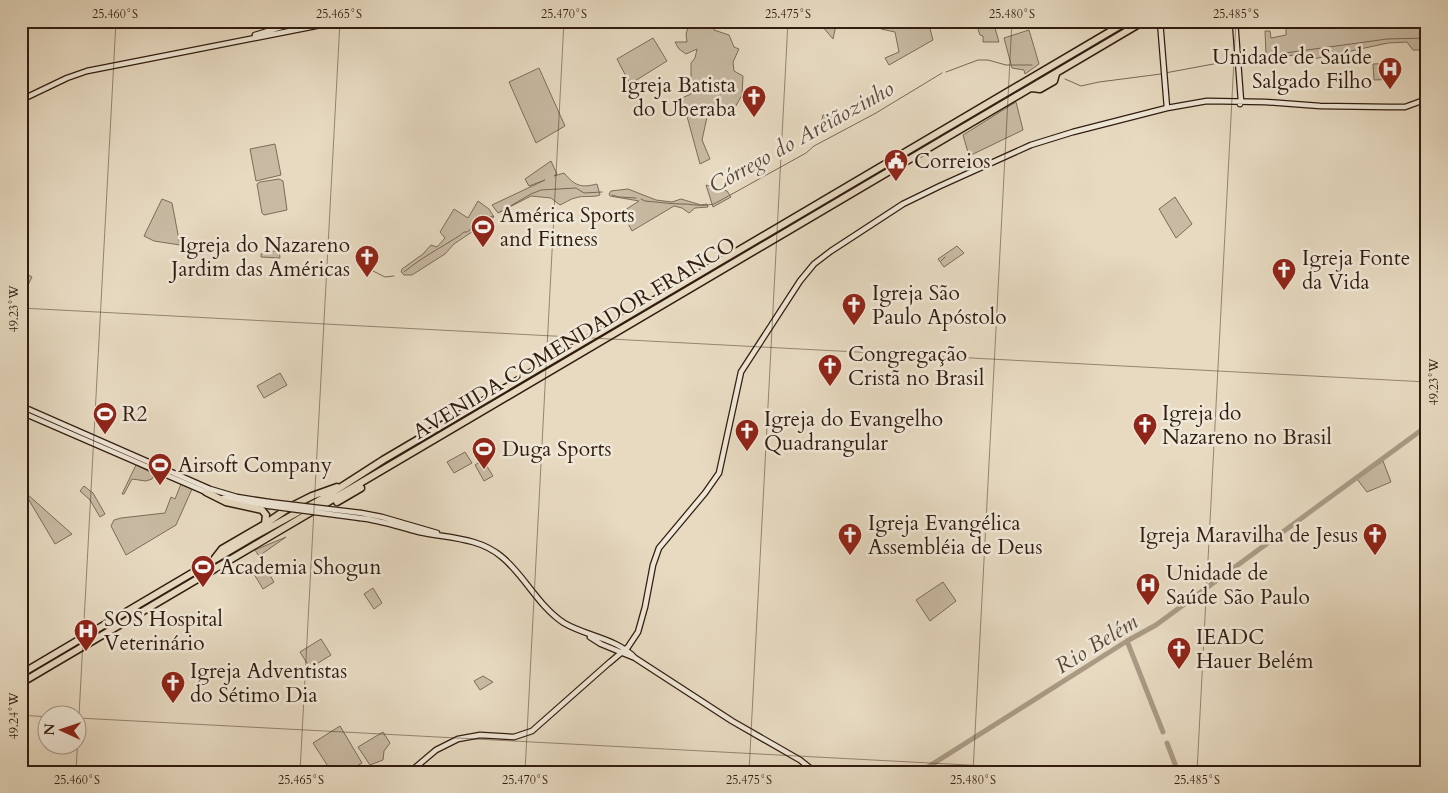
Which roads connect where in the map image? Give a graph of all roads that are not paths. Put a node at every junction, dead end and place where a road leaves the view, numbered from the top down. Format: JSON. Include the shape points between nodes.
{"nodes":[{"id":1,"x":301,"y":21,"type":"edge"},
{"id":2,"x":341,"y":21,"type":"edge"},
{"id":3,"x":1144,"y":21,"type":"edge"},
{"id":4,"x":1160,"y":21,"type":"edge"},
{"id":5,"x":1235,"y":21,"type":"edge"},
{"id":6,"x":1126,"y":22,"type":"edge"},
{"id":7,"x":1128,"y":31,"type":"junction"},
{"id":8,"x":233,"y":42,"type":"junction"},
{"id":9,"x":1065,"y":58,"type":"junction"},
{"id":10,"x":1069,"y":66,"type":"junction"},
{"id":11,"x":1427,"y":99,"type":"edge"},
{"id":12,"x":21,"y":100,"type":"edge"},
{"id":13,"x":1241,"y":103,"type":"junction"},
{"id":14,"x":1167,"y":108,"type":"junction"},
{"id":15,"x":972,"y":119,"type":"junction"},
{"id":16,"x":878,"y":169,"type":"junction"},
{"id":17,"x":868,"y":175,"type":"junction"},
{"id":18,"x":881,"y":177,"type":"junction"},
{"id":19,"x":871,"y":183,"type":"junction"},
{"id":20,"x":678,"y":286,"type":"junction"},
{"id":21,"x":680,"y":295,"type":"junction"},
{"id":22,"x":567,"y":352,"type":"junction"},
{"id":23,"x":571,"y":359,"type":"junction"},
{"id":24,"x":21,"y":406,"type":"edge"},
{"id":25,"x":21,"y":412,"type":"edge"},
{"id":26,"x":64,"y":426,"type":"junction"},
{"id":27,"x":64,"y":432,"type":"junction"},
{"id":28,"x":349,"y":482,"type":"junction"},
{"id":29,"x":206,"y":492,"type":"junction"},
{"id":30,"x":269,"y":504,"type":"junction"},
{"id":31,"x":310,"y":513,"type":"junction"},
{"id":32,"x":335,"y":515,"type":"dead end"},
{"id":33,"x":265,"y":524,"type":"junction"},
{"id":34,"x":211,"y":562,"type":"junction"},
{"id":35,"x":66,"y":648,"type":"junction"},
{"id":36,"x":623,"y":651,"type":"junction"},
{"id":37,"x":56,"y":653,"type":"junction"},
{"id":38,"x":71,"y":654,"type":"junction"},
{"id":39,"x":60,"y":660,"type":"junction"},
{"id":40,"x":33,"y":667,"type":"junction"},
{"id":41,"x":21,"y":674,"type":"edge"},
{"id":42,"x":21,"y":681,"type":"edge"},
{"id":43,"x":410,"y":772,"type":"edge"},
{"id":44,"x":815,"y":772,"type":"edge"}],
"edges":[{"from":1,"to":8,"type":"main road"},
{"from":2,"to":8,"type":"main road"},
{"from":3,"to":7,"type":"highway"},
{"from":4,"to":14,"type":"main road"},
{"from":5,"to":13,"type":"main road"},
{"from":6,"to":7,"type":"highway"},
{"from":6,"to":9,"type":"highway","name":"AVENIDA COMENDADOR FRANCO"},
{"from":7,"to":10,"type":"highway"},
{"from":8,"to":12,"type":"main road","via":[[92,70],[61,80]]},
{"from":9,"to":10,"type":"highway","via":[[1065,64]]},
{"from":9,"to":15,"type":"highway","name":"AVENIDA COMENDADOR FRANCO"},
{"from":10,"to":15,"type":"highway","name":"AVENIDA COMENDADOR FRANCO","via":[[1040,89],[1031,88]]},
{"from":11,"to":13,"type":"main road","via":[[1406,106],[1389,107]]},
{"from":13,"to":14,"type":"main road","via":[[1204,102]]},
{"from":14,"to":36,"type":"main road","via":[[1030,146],[903,204],[814,264],[741,372],[719,472],[657,554],[642,620],[635,637]]},
{"from":15,"to":16,"type":"highway","name":"AVENIDA COMENDADOR FRANCO"},
{"from":15,"to":18,"type":"highway","name":"AVENIDA COMENDADOR FRANCO"},
{"from":16,"to":17,"type":"highway","name":"AVENIDA COMENDADOR FRANCO"},
{"from":16,"to":18,"type":"highway","via":[[877,174]]},
{"from":17,"to":19,"type":"highway","via":[[872,178]]},
{"from":17,"to":20,"type":"highway","name":"AVENIDA COMENDADOR FRANCO"},
{"from":18,"to":19,"type":"highway","name":"AVENIDA COMENDADOR FRANCO"},
{"from":19,"to":21,"type":"highway","name":"AVENIDA COMENDADOR FRANCO"},
{"from":20,"to":21,"type":"highway","via":[[682,291]]},
{"from":20,"to":22,"type":"highway","name":"AVENIDA COMENDADOR FRANCO"},
{"from":21,"to":23,"type":"highway","name":"AVENIDA COMENDADOR FRANCO"},
{"from":22,"to":23,"type":"highway","via":[[566,358]]},
{"from":22,"to":28,"type":"highway","name":"AVENIDA COMENDADOR FRANCO"},
{"from":23,"to":31,"type":"highway","name":"AVENIDA COMENDADOR FRANCO","via":[[422,447],[348,496],[323,510]]},
{"from":24,"to":26,"type":"main road"},
{"from":25,"to":27,"type":"main road"},
{"from":26,"to":27,"type":"main road"},
{"from":26,"to":30,"type":"main road","via":[[210,489]]},
{"from":27,"to":29,"type":"main road"},
{"from":28,"to":33,"type":"highway","via":[[298,502]]},
{"from":28,"to":34,"type":"highway","name":"AVENIDA COMENDADOR FRANCO"},
{"from":29,"to":30,"type":"main road","via":[[234,500]]},
{"from":29,"to":33,"type":"highway","via":[[226,502],[262,510],[266,515]]},
{"from":30,"to":36,"type":"main road","bridge":true,"via":[[386,518],[476,543],[496,552],[563,622]]},
{"from":31,"to":32,"type":"highway"},
{"from":31,"to":38,"type":"highway"},
{"from":33,"to":34,"type":"highway","via":[[222,549]]},
{"from":34,"to":35,"type":"highway","name":"AVENIDA COMENDADOR FRANCO"},
{"from":35,"to":37,"type":"highway","name":"AVENIDA COMENDADOR FRANCO"},
{"from":35,"to":38,"type":"highway","via":[[65,653]]},
{"from":36,"to":43,"type":"main road","via":[[532,731],[514,737],[480,735],[458,739],[436,750]]},
{"from":36,"to":44,"type":"main road"},
{"from":37,"to":39,"type":"highway","via":[[61,655]]},
{"from":37,"to":40,"type":"highway","name":"AVENIDA COMENDADOR FRANCO"},
{"from":38,"to":39,"type":"highway"},
{"from":39,"to":42,"type":"highway"},
{"from":40,"to":41,"type":"highway","name":"AVENIDA COMENDADOR FRANCO"},
{"from":40,"to":42,"type":"highway","via":[[32,673]]}]}
